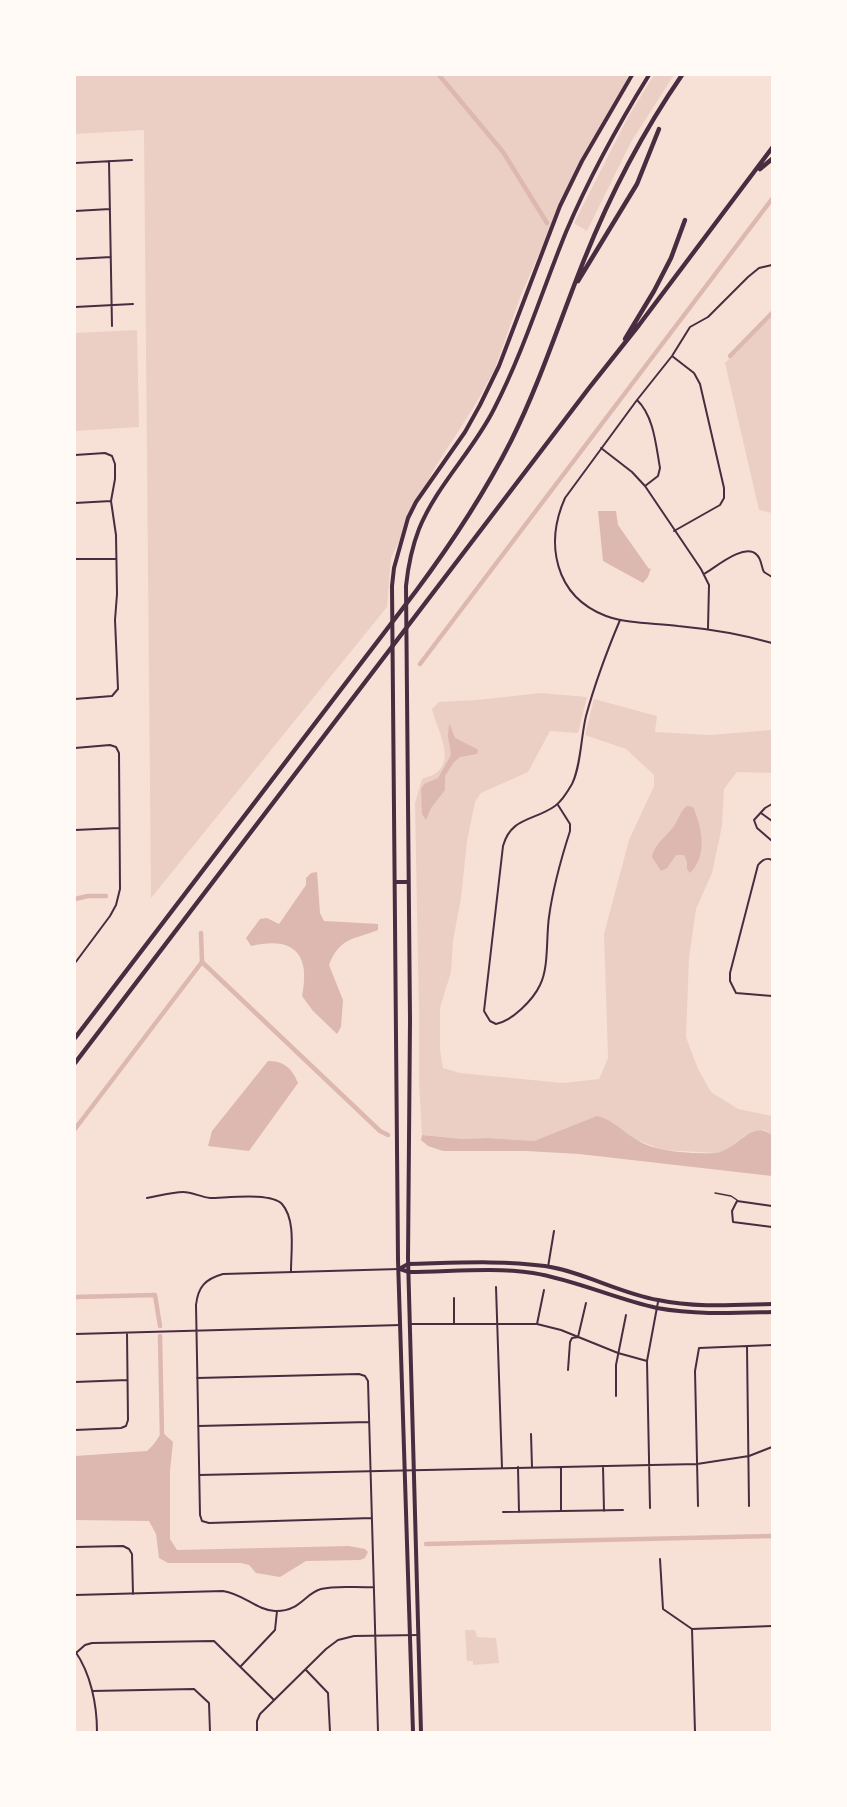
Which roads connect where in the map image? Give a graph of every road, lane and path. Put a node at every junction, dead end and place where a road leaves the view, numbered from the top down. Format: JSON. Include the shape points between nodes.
{"nodes":[{"id":1,"x":632,"y":75,"type":"edge"},
{"id":2,"x":649,"y":75,"type":"edge"},
{"id":3,"x":682,"y":75,"type":"edge"},
{"id":4,"x":659,"y":129,"type":"dead end"},
{"id":5,"x":772,"y":148,"type":"edge"},
{"id":6,"x":772,"y":159,"type":"edge"},
{"id":7,"x":132,"y":160,"type":"dead end"},
{"id":8,"x":109,"y":162,"type":"junction"},
{"id":9,"x":75,"y":163,"type":"edge"},
{"id":10,"x":753,"y":175,"type":"junction"},
{"id":11,"x":110,"y":209,"type":"junction"},
{"id":12,"x":75,"y":211,"type":"edge"},
{"id":13,"x":685,"y":220,"type":"dead end"},
{"id":14,"x":111,"y":257,"type":"junction"},
{"id":15,"x":75,"y":258,"type":"edge"},
{"id":16,"x":772,"y":265,"type":"edge"},
{"id":17,"x":574,"y":286,"type":"junction"},
{"id":18,"x":133,"y":304,"type":"dead end"},
{"id":19,"x":112,"y":306,"type":"junction"},
{"id":20,"x":75,"y":307,"type":"edge"},
{"id":21,"x":112,"y":326,"type":"dead end"},
{"id":22,"x":620,"y":349,"type":"junction"},
{"id":23,"x":672,"y":356,"type":"junction"},
{"id":24,"x":637,"y":400,"type":"junction"},
{"id":25,"x":601,"y":448,"type":"junction"},
{"id":26,"x":75,"y":455,"type":"edge"},
{"id":27,"x":645,"y":486,"type":"junction"},
{"id":28,"x":111,"y":501,"type":"junction"},
{"id":29,"x":75,"y":503,"type":"edge"},
{"id":30,"x":674,"y":531,"type":"junction"},
{"id":31,"x":75,"y":559,"type":"edge"},
{"id":32,"x":116,"y":559,"type":"junction"},
{"id":33,"x":704,"y":575,"type":"junction"},
{"id":34,"x":772,"y":577,"type":"edge"},
{"id":35,"x":620,"y":620,"type":"junction"},
{"id":36,"x":708,"y":629,"type":"junction"},
{"id":37,"x":772,"y":643,"type":"edge"},
{"id":38,"x":75,"y":699,"type":"edge"},
{"id":39,"x":75,"y":748,"type":"edge"},
{"id":40,"x":772,"y":804,"type":"edge"},
{"id":41,"x":558,"y":805,"type":"junction"},
{"id":42,"x":761,"y":813,"type":"junction"},
{"id":43,"x":772,"y":822,"type":"edge"},
{"id":44,"x":120,"y":828,"type":"junction"},
{"id":45,"x":75,"y":830,"type":"edge"},
{"id":46,"x":772,"y":841,"type":"edge"},
{"id":47,"x":772,"y":860,"type":"edge"},
{"id":48,"x":395,"y":882,"type":"junction"},
{"id":49,"x":408,"y":882,"type":"junction"},
{"id":50,"x":75,"y":963,"type":"edge"},
{"id":51,"x":772,"y":996,"type":"edge"},
{"id":52,"x":75,"y":1038,"type":"edge"},
{"id":53,"x":75,"y":1063,"type":"edge"},
{"id":54,"x":715,"y":1193,"type":"dead end"},
{"id":55,"x":147,"y":1198,"type":"dead end"},
{"id":56,"x":738,"y":1201,"type":"junction"},
{"id":57,"x":772,"y":1206,"type":"edge"},
{"id":58,"x":772,"y":1227,"type":"edge"},
{"id":59,"x":554,"y":1232,"type":"dead end"},
{"id":60,"x":408,"y":1264,"type":"junction"},
{"id":61,"x":548,"y":1267,"type":"junction"},
{"id":62,"x":399,"y":1269,"type":"junction"},
{"id":63,"x":291,"y":1272,"type":"junction"},
{"id":64,"x":409,"y":1272,"type":"junction"},
{"id":65,"x":496,"y":1287,"type":"dead end"},
{"id":66,"x":544,"y":1290,"type":"dead end"},
{"id":67,"x":454,"y":1299,"type":"dead end"},
{"id":68,"x":658,"y":1300,"type":"junction"},
{"id":69,"x":586,"y":1303,"type":"dead end"},
{"id":70,"x":772,"y":1304,"type":"edge"},
{"id":71,"x":657,"y":1308,"type":"junction"},
{"id":72,"x":772,"y":1312,"type":"edge"},
{"id":73,"x":626,"y":1315,"type":"dead end"},
{"id":74,"x":454,"y":1323,"type":"junction"},
{"id":75,"x":498,"y":1323,"type":"junction"},
{"id":76,"x":410,"y":1324,"type":"junction"},
{"id":77,"x":537,"y":1324,"type":"junction"},
{"id":78,"x":401,"y":1325,"type":"junction"},
{"id":79,"x":195,"y":1331,"type":"junction"},
{"id":80,"x":127,"y":1333,"type":"junction"},
{"id":81,"x":75,"y":1334,"type":"edge"},
{"id":82,"x":578,"y":1337,"type":"junction"},
{"id":83,"x":772,"y":1345,"type":"edge"},
{"id":84,"x":747,"y":1346,"type":"junction"},
{"id":85,"x":618,"y":1353,"type":"junction"},
{"id":86,"x":646,"y":1361,"type":"junction"},
{"id":87,"x":568,"y":1370,"type":"dead end"},
{"id":88,"x":197,"y":1378,"type":"junction"},
{"id":89,"x":127,"y":1380,"type":"junction"},
{"id":90,"x":75,"y":1382,"type":"edge"},
{"id":91,"x":616,"y":1396,"type":"dead end"},
{"id":92,"x":369,"y":1422,"type":"junction"},
{"id":93,"x":198,"y":1426,"type":"junction"},
{"id":94,"x":75,"y":1430,"type":"edge"},
{"id":95,"x":531,"y":1434,"type":"dead end"},
{"id":96,"x":772,"y":1447,"type":"edge"},
{"id":97,"x":749,"y":1455,"type":"junction"},
{"id":98,"x":697,"y":1464,"type":"junction"},
{"id":99,"x":648,"y":1465,"type":"junction"},
{"id":100,"x":603,"y":1466,"type":"junction"},
{"id":101,"x":518,"y":1467,"type":"junction"},
{"id":102,"x":532,"y":1467,"type":"junction"},
{"id":103,"x":561,"y":1467,"type":"junction"},
{"id":104,"x":502,"y":1468,"type":"junction"},
{"id":105,"x":405,"y":1469,"type":"junction"},
{"id":106,"x":415,"y":1469,"type":"junction"},
{"id":107,"x":371,"y":1470,"type":"junction"},
{"id":108,"x":199,"y":1474,"type":"junction"},
{"id":109,"x":698,"y":1506,"type":"dead end"},
{"id":110,"x":749,"y":1506,"type":"dead end"},
{"id":111,"x":650,"y":1508,"type":"dead end"},
{"id":112,"x":623,"y":1510,"type":"dead end"},
{"id":113,"x":561,"y":1511,"type":"junction"},
{"id":114,"x":604,"y":1511,"type":"junction"},
{"id":115,"x":503,"y":1512,"type":"dead end"},
{"id":116,"x":519,"y":1512,"type":"junction"},
{"id":117,"x":372,"y":1518,"type":"junction"},
{"id":118,"x":75,"y":1547,"type":"edge"},
{"id":119,"x":660,"y":1559,"type":"dead end"},
{"id":120,"x":374,"y":1587,"type":"junction"},
{"id":121,"x":132,"y":1594,"type":"junction"},
{"id":122,"x":75,"y":1595,"type":"edge"},
{"id":123,"x":277,"y":1611,"type":"junction"},
{"id":124,"x":772,"y":1626,"type":"edge"},
{"id":125,"x":692,"y":1629,"type":"junction"},
{"id":126,"x":409,"y":1635,"type":"junction"},
{"id":127,"x":418,"y":1635,"type":"junction"},
{"id":128,"x":376,"y":1636,"type":"junction"},
{"id":129,"x":76,"y":1652,"type":"edge"},
{"id":130,"x":241,"y":1666,"type":"junction"},
{"id":131,"x":306,"y":1670,"type":"junction"},
{"id":132,"x":92,"y":1691,"type":"junction"},
{"id":133,"x":274,"y":1700,"type":"junction"},
{"id":134,"x":97,"y":1732,"type":"edge"},
{"id":135,"x":210,"y":1732,"type":"edge"},
{"id":136,"x":257,"y":1732,"type":"edge"},
{"id":137,"x":330,"y":1732,"type":"edge"},
{"id":138,"x":378,"y":1732,"type":"edge"},
{"id":139,"x":413,"y":1732,"type":"edge"},
{"id":140,"x":421,"y":1732,"type":"edge"},
{"id":141,"x":695,"y":1732,"type":"edge"}],
"edges":[{"from":1,"to":48,"type":"main road","via":[[560,206],[499,366],[480,405],[416,502],[401,539],[392,586]]},
{"from":2,"to":49,"type":"main road","via":[[596,166],[494,411],[433,503],[419,528],[409,560]]},
{"from":3,"to":17,"type":"highway","via":[[639,143]]},
{"from":4,"to":17,"type":"highway","via":[[636,184]]},
{"from":5,"to":10,"type":"highway"},
{"from":6,"to":10,"type":"highway"},
{"from":7,"to":8,"type":"street"},
{"from":8,"to":9,"type":"street"},
{"from":8,"to":11,"type":"street"},
{"from":10,"to":22,"type":"highway"},
{"from":11,"to":12,"type":"street"},
{"from":11,"to":14,"type":"street"},
{"from":13,"to":22,"type":"highway","via":[[671,258]]},
{"from":14,"to":15,"type":"street"},
{"from":14,"to":19,"type":"street"},
{"from":16,"to":23,"type":"street","via":[[759,268],[708,317],[690,327]]},
{"from":17,"to":52,"type":"highway","via":[[528,404],[465,520],[416,591]]},
{"from":18,"to":19,"type":"street"},
{"from":19,"to":20,"type":"street"},
{"from":19,"to":21,"type":"street"},
{"from":22,"to":53,"type":"highway"},
{"from":23,"to":24,"type":"street"},
{"from":23,"to":30,"type":"street","via":[[694,373],[700,384],[724,488],[720,505]]},
{"from":24,"to":25,"type":"street"},
{"from":24,"to":27,"type":"street","via":[[649,416],[660,468],[658,476]]},
{"from":25,"to":27,"type":"street"},
{"from":25,"to":35,"type":"street","via":[[565,498],[554,543],[561,574],[571,589],[591,608]]},
{"from":26,"to":28,"type":"street","via":[[112,456],[115,479]]},
{"from":27,"to":30,"type":"street"},
{"from":28,"to":29,"type":"street"},
{"from":28,"to":32,"type":"street"},
{"from":30,"to":33,"type":"street"},
{"from":31,"to":32,"type":"street"},
{"from":32,"to":38,"type":"street","via":[[118,689],[112,696]]},
{"from":33,"to":34,"type":"street","via":[[742,550],[750,550],[761,560],[764,572]]},
{"from":33,"to":36,"type":"street","via":[[709,585]]},
{"from":35,"to":36,"type":"street"},
{"from":35,"to":41,"type":"street","via":[[586,715],[573,781]]},
{"from":36,"to":37,"type":"street"},
{"from":39,"to":44,"type":"street","via":[[116,747]]},
{"from":40,"to":42,"type":"street"},
{"from":41,"to":41,"type":"street","via":[[519,822],[507,834],[484,1011],[495,1023],[503,1022],[541,984],[554,887],[570,831],[567,816]]},
{"from":42,"to":43,"type":"street"},
{"from":42,"to":46,"type":"street","via":[[754,820],[755,826]]},
{"from":44,"to":45,"type":"street"},
{"from":44,"to":50,"type":"street","via":[[120,889],[116,905]]},
{"from":47,"to":51,"type":"street","via":[[762,860],[758,865],[737,939],[730,981],[736,993]]},
{"from":48,"to":49,"type":"main road"},
{"from":48,"to":62,"type":"main road"},
{"from":49,"to":60,"type":"main road"},
{"from":54,"to":56,"type":"lane"},
{"from":55,"to":63,"type":"street","via":[[184,1192],[204,1197],[277,1200],[288,1214],[290,1224]]},
{"from":56,"to":57,"type":"street"},
{"from":56,"to":58,"type":"street","via":[[733,1222]]},
{"from":59,"to":61,"type":"street"},
{"from":60,"to":61,"type":"main road","via":[[513,1262]]},
{"from":60,"to":62,"type":"main road"},
{"from":60,"to":64,"type":"main road"},
{"from":61,"to":68,"type":"main road"},
{"from":62,"to":63,"type":"street"},
{"from":62,"to":64,"type":"main road"},
{"from":62,"to":78,"type":"main road"},
{"from":63,"to":79,"type":"street","via":[[223,1274],[205,1281],[197,1293]]},
{"from":64,"to":71,"type":"main road","via":[[530,1273],[571,1281]]},
{"from":64,"to":76,"type":"main road"},
{"from":65,"to":75,"type":"street"},
{"from":66,"to":77,"type":"street"},
{"from":67,"to":74,"type":"street"},
{"from":68,"to":70,"type":"main road","via":[[691,1305]]},
{"from":68,"to":71,"type":"street"},
{"from":69,"to":82,"type":"street"},
{"from":71,"to":72,"type":"main road","via":[[691,1313]]},
{"from":71,"to":86,"type":"street"},
{"from":73,"to":85,"type":"street"},
{"from":74,"to":75,"type":"street"},
{"from":74,"to":76,"type":"street"},
{"from":75,"to":77,"type":"street"},
{"from":75,"to":104,"type":"street"},
{"from":76,"to":106,"type":"main road"},
{"from":77,"to":82,"type":"street"},
{"from":78,"to":79,"type":"street"},
{"from":78,"to":105,"type":"main road"},
{"from":79,"to":80,"type":"street"},
{"from":79,"to":88,"type":"street"},
{"from":80,"to":81,"type":"street"},
{"from":80,"to":89,"type":"street"},
{"from":82,"to":85,"type":"street"},
{"from":82,"to":87,"type":"street","via":[[570,1342]]},
{"from":83,"to":84,"type":"street"},
{"from":84,"to":97,"type":"street"},
{"from":84,"to":98,"type":"street","via":[[699,1348],[695,1371]]},
{"from":85,"to":86,"type":"street"},
{"from":85,"to":91,"type":"street"},
{"from":86,"to":99,"type":"street"},
{"from":88,"to":92,"type":"street","via":[[359,1374],[368,1381]]},
{"from":88,"to":93,"type":"street"},
{"from":89,"to":90,"type":"street"},
{"from":89,"to":94,"type":"street","via":[[126,1426]]},
{"from":92,"to":93,"type":"street"},
{"from":92,"to":107,"type":"street"},
{"from":93,"to":108,"type":"street"},
{"from":95,"to":102,"type":"street"},
{"from":96,"to":97,"type":"street"},
{"from":97,"to":98,"type":"street"},
{"from":97,"to":110,"type":"street"},
{"from":98,"to":99,"type":"street"},
{"from":98,"to":109,"type":"street"},
{"from":99,"to":100,"type":"street"},
{"from":99,"to":111,"type":"street"},
{"from":100,"to":103,"type":"street"},
{"from":100,"to":114,"type":"street"},
{"from":101,"to":102,"type":"street"},
{"from":101,"to":104,"type":"street"},
{"from":101,"to":116,"type":"street"},
{"from":102,"to":103,"type":"street"},
{"from":103,"to":113,"type":"street"},
{"from":104,"to":106,"type":"street"},
{"from":105,"to":106,"type":"street"},
{"from":105,"to":107,"type":"street"},
{"from":105,"to":126,"type":"main road"},
{"from":106,"to":127,"type":"main road"},
{"from":107,"to":108,"type":"street"},
{"from":107,"to":117,"type":"street"},
{"from":108,"to":117,"type":"street","via":[[200,1515],[202,1521],[209,1523]]},
{"from":112,"to":114,"type":"street"},
{"from":113,"to":114,"type":"street"},
{"from":113,"to":116,"type":"street"},
{"from":115,"to":116,"type":"street"},
{"from":117,"to":120,"type":"street"},
{"from":118,"to":121,"type":"street","via":[[129,1549]]},
{"from":119,"to":125,"type":"street","via":[[663,1609]]},
{"from":120,"to":123,"type":"street","via":[[318,1590],[301,1604]]},
{"from":120,"to":128,"type":"street"},
{"from":121,"to":122,"type":"street"},
{"from":121,"to":123,"type":"street","via":[[223,1591]]},
{"from":123,"to":130,"type":"street","via":[[275,1630]]},
{"from":124,"to":125,"type":"street"},
{"from":125,"to":141,"type":"street"},
{"from":126,"to":127,"type":"street"},
{"from":126,"to":128,"type":"street"},
{"from":126,"to":139,"type":"main road"},
{"from":127,"to":140,"type":"main road"},
{"from":128,"to":131,"type":"street","via":[[338,1640]]},
{"from":128,"to":138,"type":"street"},
{"from":129,"to":130,"type":"street","via":[[92,1643],[208,1640],[219,1644]]},
{"from":129,"to":132,"type":"street"},
{"from":130,"to":133,"type":"street"},
{"from":131,"to":133,"type":"street"},
{"from":131,"to":137,"type":"street","via":[[328,1693]]},
{"from":132,"to":134,"type":"street"},
{"from":132,"to":135,"type":"street","via":[[194,1689],[209,1703]]},
{"from":133,"to":136,"type":"street","via":[[258,1717]]}]}
